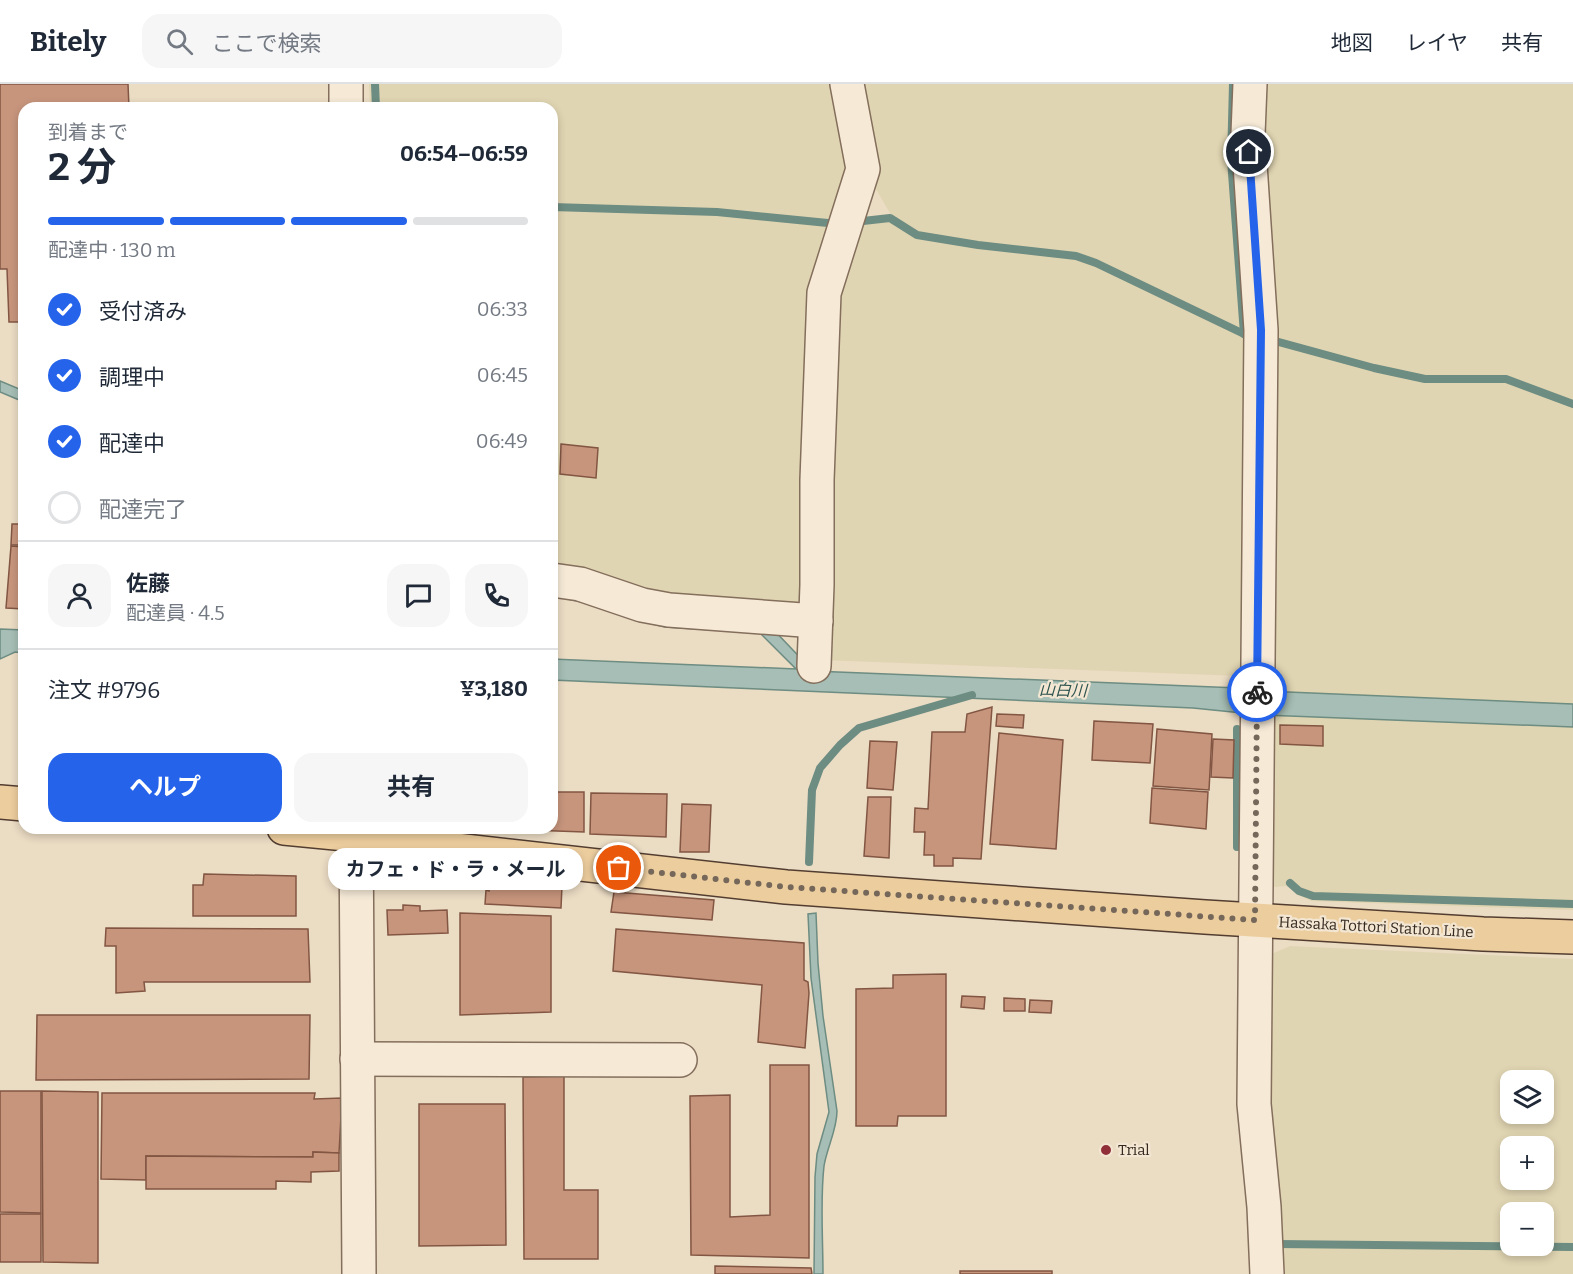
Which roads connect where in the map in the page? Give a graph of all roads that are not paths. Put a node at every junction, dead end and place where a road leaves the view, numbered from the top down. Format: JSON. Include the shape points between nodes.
{"nodes":[{"id":1,"x":346,"y":84,"type":"edge"},
{"id":2,"x":847,"y":84,"type":"edge"},
{"id":3,"x":1250,"y":84,"type":"edge"},
{"id":4,"x":346,"y":102,"type":"edge"},
{"id":5,"x":558,"y":581,"type":"edge"},
{"id":6,"x":816,"y":621,"type":"junction"},
{"id":7,"x":814,"y":666,"type":"dead end"},
{"id":8,"x":0,"y":802,"type":"edge"},
{"id":9,"x":18,"y":804,"type":"edge"},
{"id":10,"x":356,"y":834,"type":"edge"},
{"id":11,"x":370,"y":834,"type":"edge"},
{"id":12,"x":1255,"y":920,"type":"junction"},
{"id":13,"x":1573,"y":937,"type":"edge"},
{"id":14,"x":357,"y":1059,"type":"junction"},
{"id":15,"x":680,"y":1060,"type":"dead end"},
{"id":16,"x":359,"y":1274,"type":"edge"},
{"id":17,"x":1267,"y":1274,"type":"edge"}],
"edges":[{"from":1,"to":4,"type":"street"},
{"from":2,"to":6,"type":"street","via":[[863,169],[824,293]]},
{"from":3,"to":12,"type":"street","via":[[1248,134],[1261,330]]},
{"from":5,"to":6,"type":"street","via":[[669,610]]},
{"from":6,"to":7,"type":"street"},
{"from":8,"to":9,"type":"main road"},
{"from":10,"to":14,"type":"street"},
{"from":11,"to":12,"type":"main road","name":"Hassaka Tottori Station Line","via":[[429,847],[786,887]]},
{"from":12,"to":13,"type":"main road","name":"Hassaka Tottori Station Line"},
{"from":12,"to":17,"type":"street","via":[[1254,1104]]},
{"from":14,"to":15,"type":"street"},
{"from":14,"to":16,"type":"street"}]}
